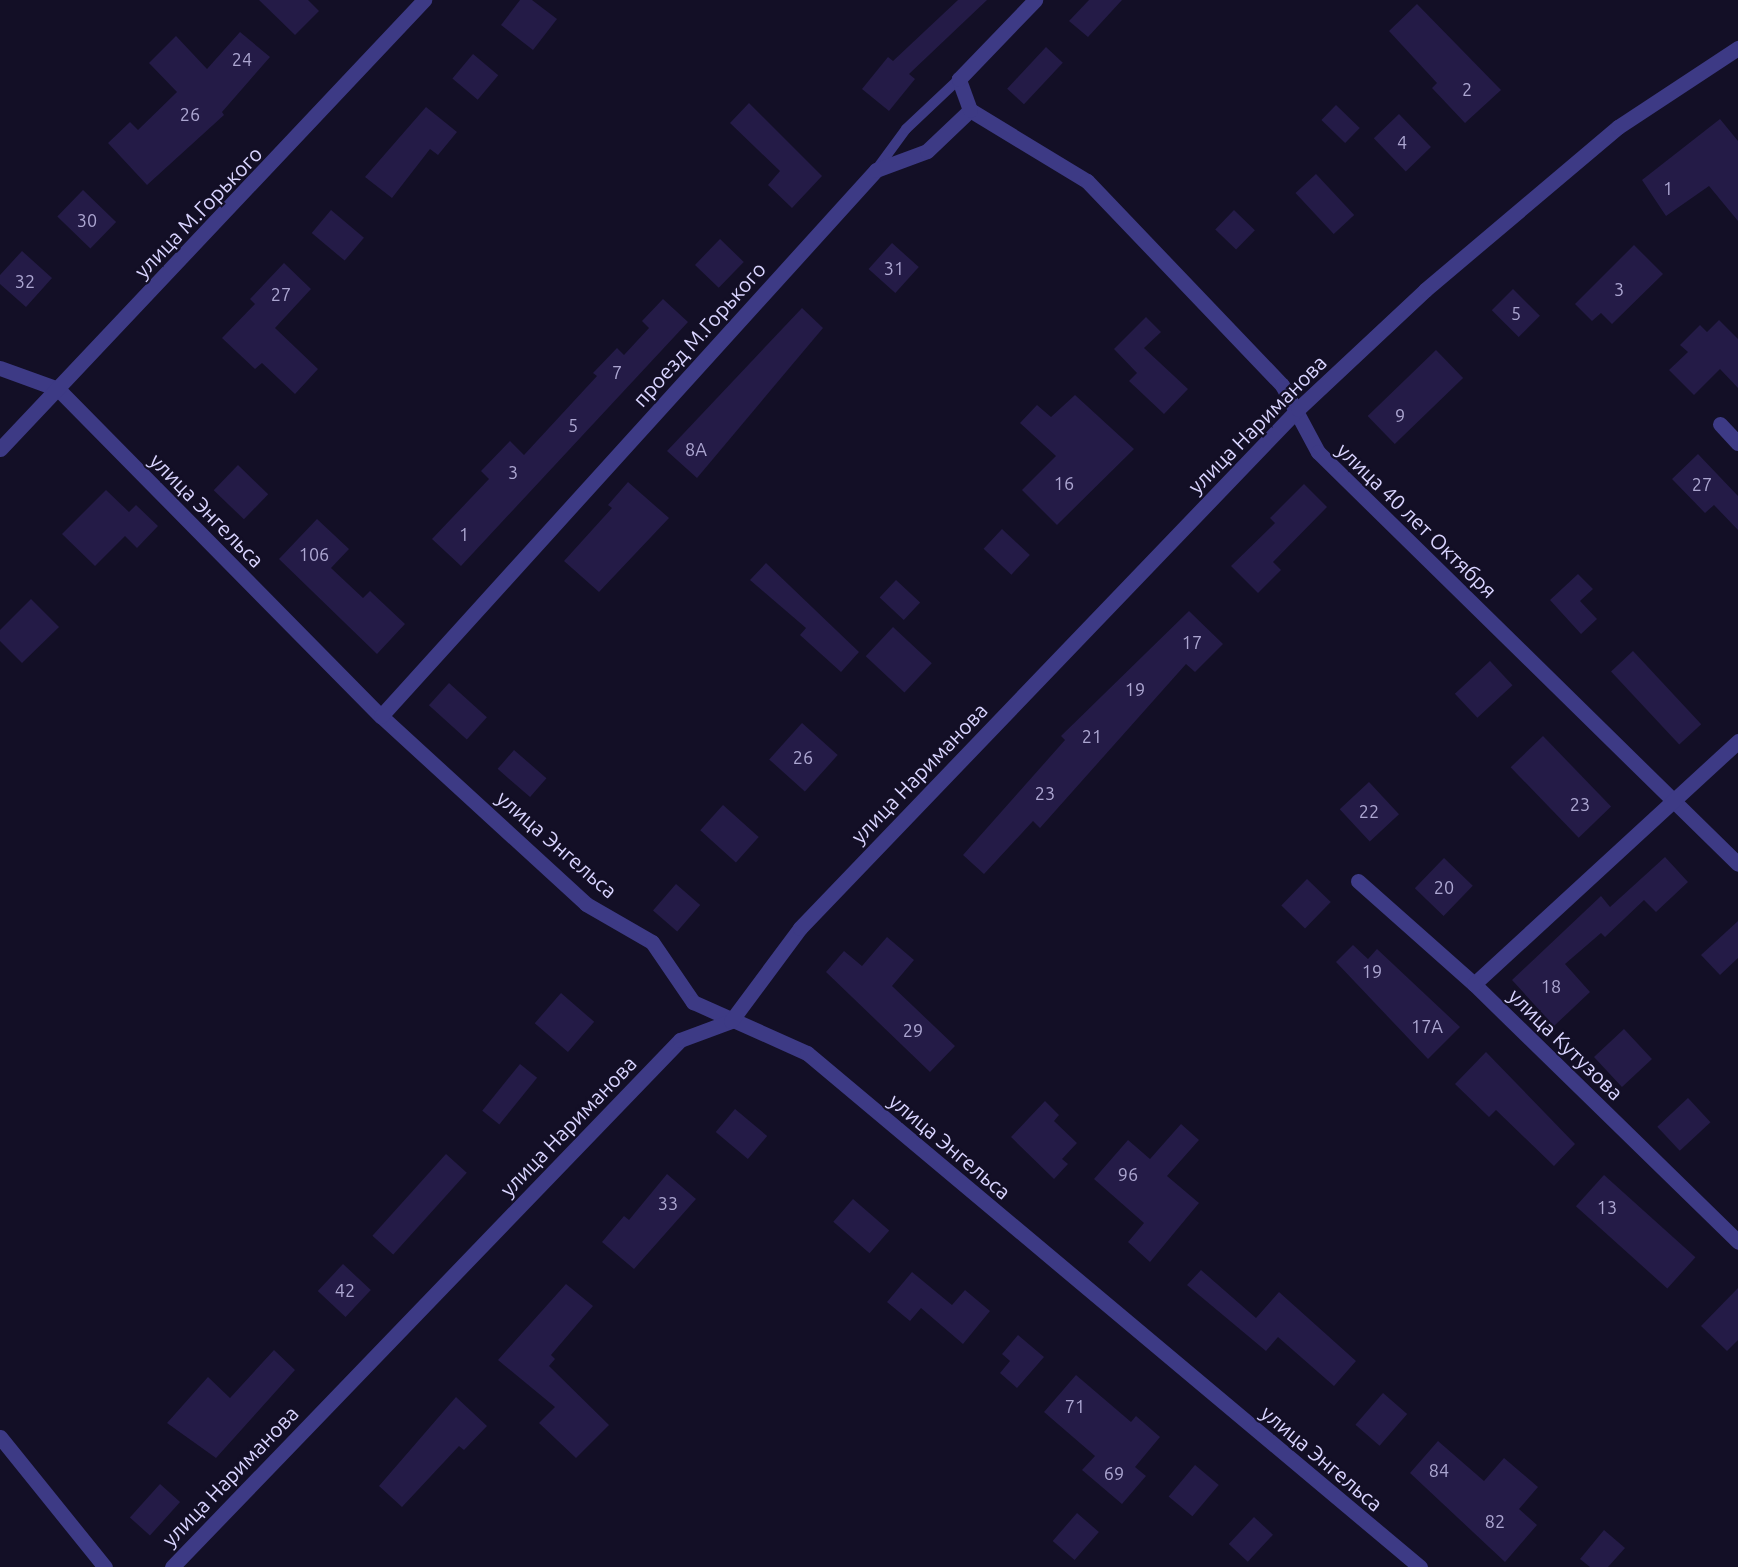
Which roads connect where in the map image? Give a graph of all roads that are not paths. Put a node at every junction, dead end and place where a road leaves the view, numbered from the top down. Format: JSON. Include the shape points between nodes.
{"nodes":[{"id":1,"x":424,"y":0,"type":"edge"},
{"id":2,"x":1035,"y":0,"type":"edge"},
{"id":3,"x":1738,"y":48,"type":"edge"},
{"id":4,"x":959,"y":80,"type":"junction"},
{"id":5,"x":970,"y":110,"type":"junction"},
{"id":6,"x":876,"y":170,"type":"junction"},
{"id":7,"x":0,"y":368,"type":"edge"},
{"id":8,"x":58,"y":389,"type":"junction"},
{"id":9,"x":1298,"y":409,"type":"junction"},
{"id":10,"x":1720,"y":424,"type":"dead end"},
{"id":11,"x":1738,"y":443,"type":"edge"},
{"id":12,"x":0,"y":449,"type":"edge"},
{"id":13,"x":381,"y":716,"type":"junction"},
{"id":14,"x":1738,"y":741,"type":"edge"},
{"id":15,"x":1673,"y":798,"type":"junction"},
{"id":16,"x":1738,"y":864,"type":"edge"},
{"id":17,"x":1358,"y":881,"type":"dead end"},
{"id":18,"x":1474,"y":984,"type":"junction"},
{"id":19,"x":731,"y":1021,"type":"junction"},
{"id":20,"x":1738,"y":1242,"type":"edge"},
{"id":21,"x":0,"y":1437,"type":"edge"},
{"id":22,"x":105,"y":1567,"type":"edge"},
{"id":23,"x":172,"y":1567,"type":"edge"},
{"id":24,"x":1420,"y":1567,"type":"edge"}],
"edges":[{"from":1,"to":8,"type":"street","name":"улица М.Горького"},
{"from":2,"to":4,"type":"street"},
{"from":3,"to":9,"type":"street","name":"улица Нариманова","via":[[1618,127],[1425,290]]},
{"from":4,"to":5,"type":"street"},
{"from":4,"to":6,"type":"lane","via":[[906,129]]},
{"from":5,"to":6,"type":"street","name":"проезд М.Горького","via":[[927,151]]},
{"from":5,"to":9,"type":"street","name":"улица 40 лет Октября","via":[[1087,182],[1282,385]]},
{"from":6,"to":13,"type":"street","name":"проезд М.Горького"},
{"from":7,"to":8,"type":"street","name":"улица Энгельса"},
{"from":8,"to":12,"type":"street","name":"улица М.Горького"},
{"from":8,"to":13,"type":"street","name":"улица Энгельса"},
{"from":9,"to":15,"type":"street","name":"улица 40 лет Октября","via":[[1318,452]]},
{"from":9,"to":19,"type":"street","name":"улица Нариманова","via":[[800,928]]},
{"from":10,"to":11,"type":"street"},
{"from":13,"to":19,"type":"street","name":"улица Энгельса","via":[[586,904],[652,942],[693,1002]]},
{"from":14,"to":15,"type":"street"},
{"from":15,"to":16,"type":"street","name":"улица 40 лет Октября"},
{"from":15,"to":18,"type":"street"},
{"from":17,"to":18,"type":"street","name":"улица Кутузова"},
{"from":18,"to":20,"type":"street","name":"улица Кутузова"},
{"from":19,"to":23,"type":"street","name":"улица Нариманова","via":[[681,1040]]},
{"from":19,"to":24,"type":"street","name":"улица Энгельса","via":[[807,1053]]},
{"from":21,"to":22,"type":"street"}]}
